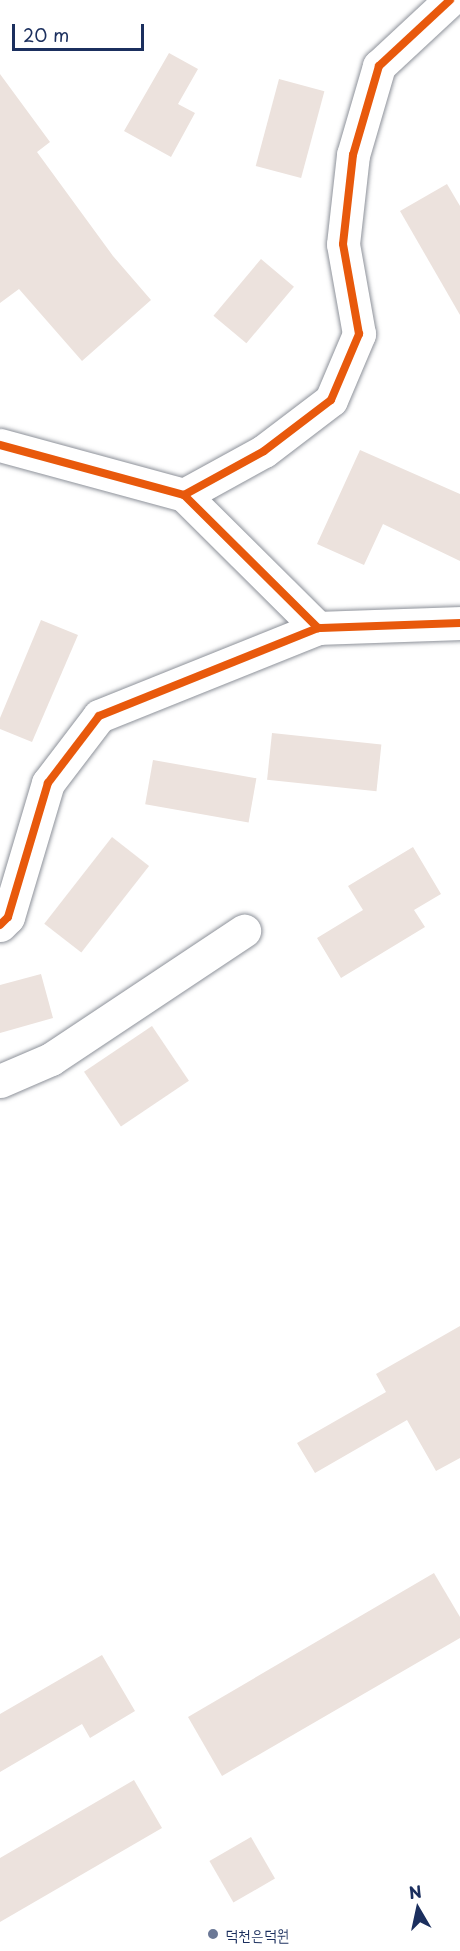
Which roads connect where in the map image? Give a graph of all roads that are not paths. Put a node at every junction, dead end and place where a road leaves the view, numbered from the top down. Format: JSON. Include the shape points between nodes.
{"nodes":[{"id":1,"x":450,"y":0,"type":"edge"},
{"id":2,"x":0,"y":445,"type":"edge"},
{"id":3,"x":184,"y":495,"type":"junction"},
{"id":4,"x":460,"y":623,"type":"edge"},
{"id":5,"x":318,"y":628,"type":"junction"},
{"id":6,"x":0,"y":925,"type":"edge"},
{"id":7,"x":244,"y":931,"type":"dead end"},
{"id":8,"x":0,"y":1081,"type":"edge"}],
"edges":[{"from":1,"to":3,"type":"street","via":[[378,66],[353,155],[343,244],[359,334],[331,400],[264,452]]},
{"from":2,"to":3,"type":"street"},
{"from":3,"to":5,"type":"street"},
{"from":4,"to":5,"type":"street"},
{"from":5,"to":6,"type":"street","via":[[99,716],[48,783],[8,917]]},
{"from":7,"to":8,"type":"street","via":[[51,1059]]}]}
